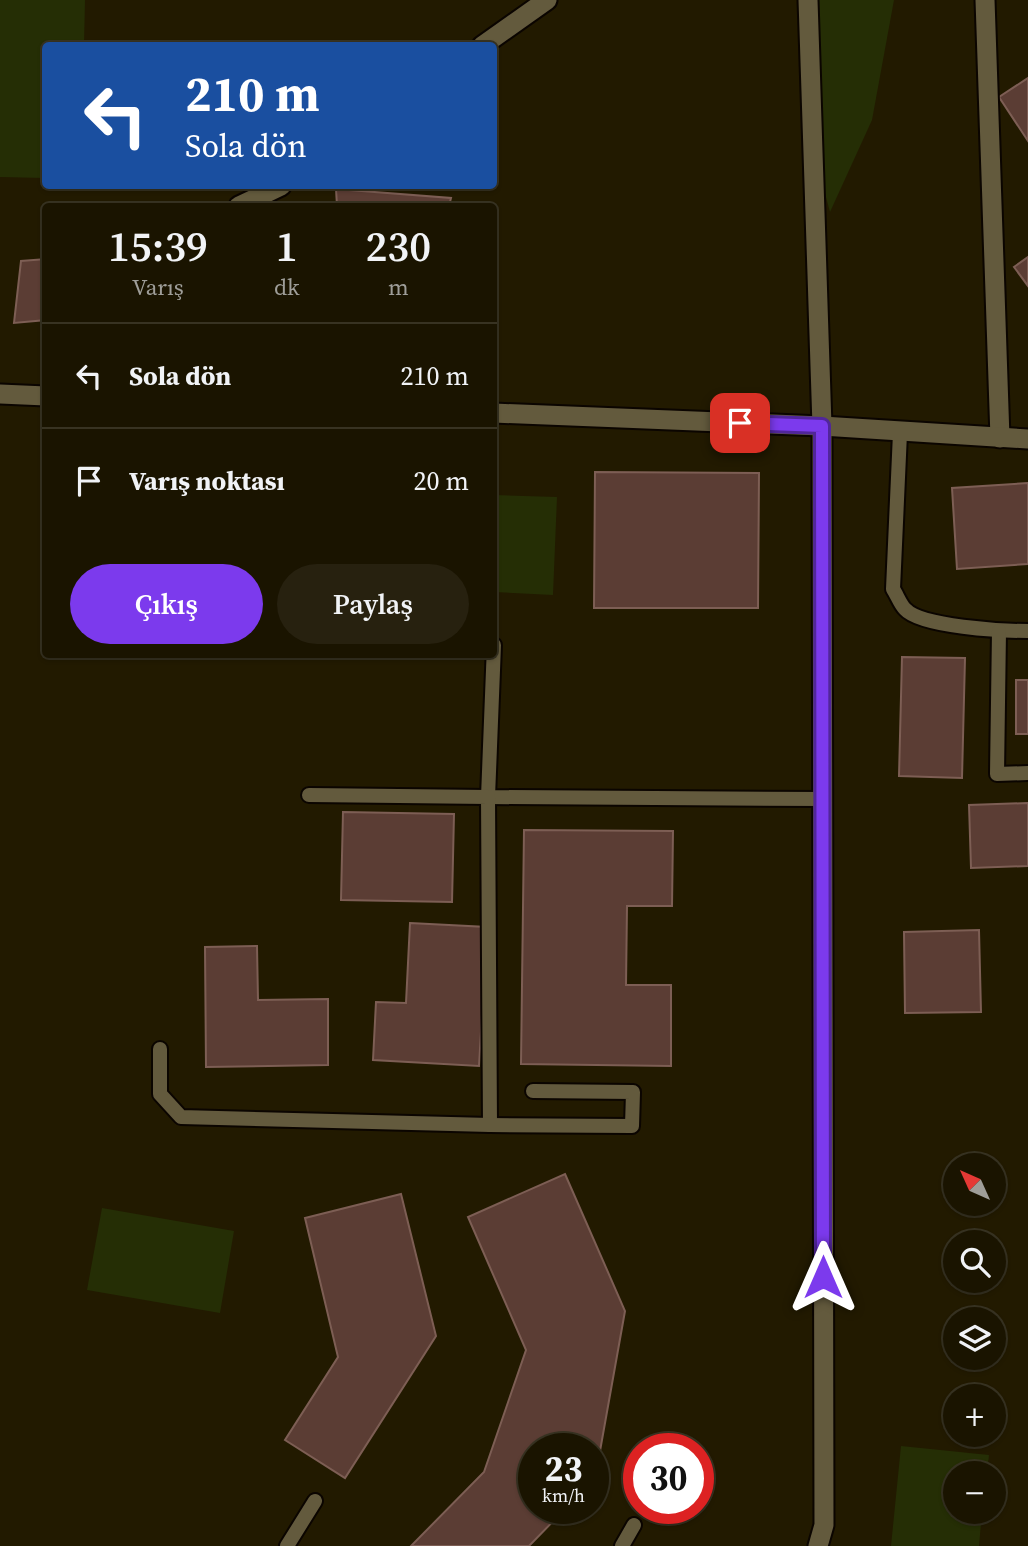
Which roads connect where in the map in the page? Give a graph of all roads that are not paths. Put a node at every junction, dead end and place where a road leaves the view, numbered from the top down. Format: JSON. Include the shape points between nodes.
{"nodes":[{"id":1,"x":547,"y":0,"type":"edge"},
{"id":2,"x":808,"y":0,"type":"edge"},
{"id":3,"x":985,"y":0,"type":"edge"},
{"id":4,"x":488,"y":42,"type":"edge"},
{"id":5,"x":275,"y":189,"type":"edge"},
{"id":6,"x":245,"y":203,"type":"edge"},
{"id":7,"x":0,"y":394,"type":"edge"},
{"id":8,"x":42,"y":396,"type":"edge"},
{"id":9,"x":497,"y":413,"type":"edge"},
{"id":10,"x":822,"y":426,"type":"junction"},
{"id":11,"x":900,"y":433,"type":"junction"},
{"id":12,"x":1000,"y":438,"type":"junction"},
{"id":13,"x":1028,"y":439,"type":"edge"},
{"id":14,"x":999,"y":631,"type":"junction"},
{"id":15,"x":1028,"y":631,"type":"edge"},
{"id":16,"x":493,"y":658,"type":"edge"},
{"id":17,"x":1028,"y":773,"type":"edge"},
{"id":18,"x":309,"y":795,"type":"dead end"},
{"id":19,"x":488,"y":797,"type":"junction"},
{"id":20,"x":823,"y":799,"type":"junction"},
{"id":21,"x":160,"y":1049,"type":"dead end"},
{"id":22,"x":533,"y":1091,"type":"dead end"},
{"id":23,"x":489,"y":1125,"type":"junction"},
{"id":24,"x":316,"y":1501,"type":"dead end"},
{"id":25,"x":634,"y":1525,"type":"dead end"},
{"id":26,"x":287,"y":1546,"type":"edge"},
{"id":27,"x":622,"y":1546,"type":"edge"},
{"id":28,"x":818,"y":1546,"type":"edge"}],
"edges":[{"from":1,"to":4,"type":"street"},
{"from":2,"to":10,"type":"street"},
{"from":3,"to":12,"type":"street"},
{"from":5,"to":6,"type":"street"},
{"from":7,"to":8,"type":"street"},
{"from":9,"to":10,"type":"street"},
{"from":10,"to":11,"type":"street"},
{"from":10,"to":20,"type":"street"},
{"from":11,"to":12,"type":"street"},
{"from":11,"to":14,"type":"lane","via":[[893,589],[905,610],[942,623]]},
{"from":12,"to":13,"type":"street"},
{"from":14,"to":15,"type":"lane"},
{"from":14,"to":17,"type":"lane","via":[[997,774]]},
{"from":16,"to":19,"type":"lane"},
{"from":18,"to":19,"type":"lane"},
{"from":19,"to":20,"type":"lane"},
{"from":19,"to":23,"type":"lane"},
{"from":20,"to":28,"type":"street","via":[[824,1525]]},
{"from":21,"to":23,"type":"lane","via":[[160,1094],[181,1117]]},
{"from":22,"to":23,"type":"lane","via":[[633,1092],[632,1126]]},
{"from":24,"to":26,"type":"lane"},
{"from":25,"to":27,"type":"lane"}]}
